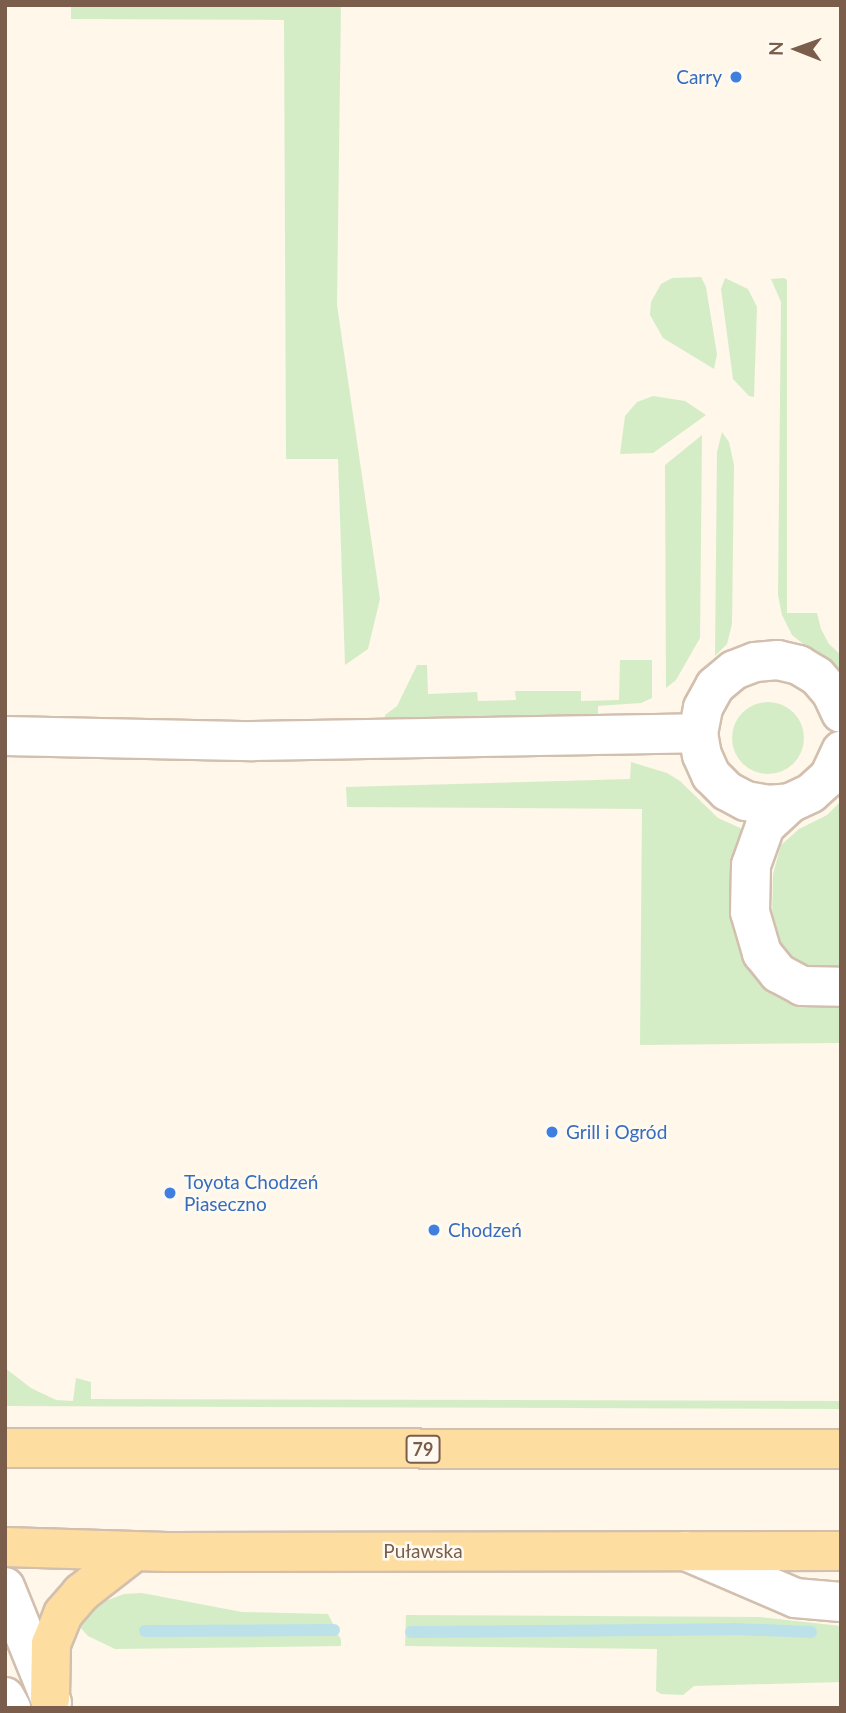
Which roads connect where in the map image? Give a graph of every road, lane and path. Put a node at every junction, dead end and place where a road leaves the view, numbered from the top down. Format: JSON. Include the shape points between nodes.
{"nodes":[{"id":1,"x":841,"y":713,"type":"edge"},
{"id":2,"x":698,"y":733,"type":"junction"},
{"id":3,"x":5,"y":736,"type":"edge"},
{"id":4,"x":841,"y":751,"type":"edge"},
{"id":5,"x":790,"y":803,"type":"junction"},
{"id":6,"x":841,"y":986,"type":"edge"},
{"id":7,"x":5,"y":1448,"type":"edge"},
{"id":8,"x":841,"y":1449,"type":"edge"},
{"id":9,"x":5,"y":1547,"type":"edge"},
{"id":10,"x":135,"y":1550,"type":"junction"},
{"id":11,"x":687,"y":1551,"type":"junction"},
{"id":12,"x":841,"y":1551,"type":"edge"},
{"id":13,"x":5,"y":1587,"type":"edge"},
{"id":14,"x":841,"y":1602,"type":"edge"},
{"id":15,"x":5,"y":1697,"type":"edge"},
{"id":16,"x":52,"y":1704,"type":"edge"},
{"id":17,"x":11,"y":1708,"type":"edge"}],
"edges":[{"from":1,"to":2,"type":"street","via":[[831,692],[799,665],[778,660],[755,662],[734,670],[715,686],[703,708]]},
{"from":2,"to":3,"type":"street","via":[[278,741]]},
{"from":2,"to":5,"type":"street","via":[[711,775],[727,791],[768,806]]},
{"from":4,"to":5,"type":"street","via":[[829,777]]},
{"from":5,"to":6,"type":"street","via":[[765,826],[751,865],[750,912],[762,953],[778,972],[802,986]]},
{"from":7,"to":8,"type":"main road","number":"79"},
{"from":9,"to":10,"type":"main road","name":"Puławska"},
{"from":10,"to":11,"type":"main road","name":"Puławska"},
{"from":10,"to":16,"type":"main road","via":[[81,1593],[63,1614],[51,1644]]},
{"from":11,"to":12,"type":"main road","name":"Puławska"},
{"from":11,"to":14,"type":"street","via":[[795,1598]]},
{"from":13,"to":16,"type":"street"},
{"from":15,"to":17,"type":"street"}]}
